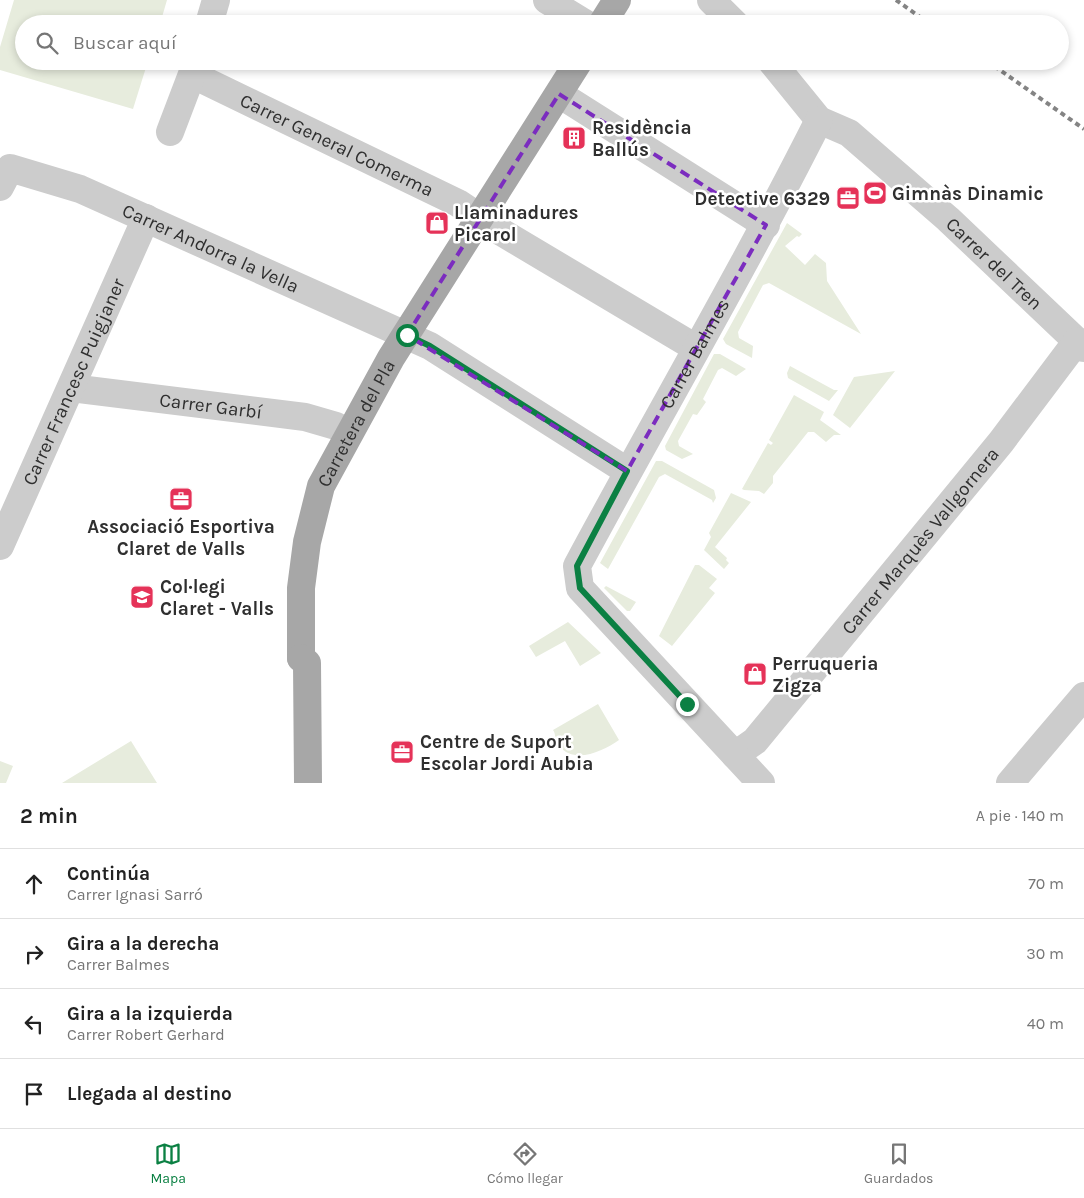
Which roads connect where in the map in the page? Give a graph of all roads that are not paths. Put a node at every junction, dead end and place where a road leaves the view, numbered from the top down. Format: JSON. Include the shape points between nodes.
{"nodes":[{"id":1,"x":216,"y":0,"type":"edge"},
{"id":2,"x":547,"y":0,"type":"edge"},
{"id":3,"x":617,"y":0,"type":"edge"},
{"id":4,"x":711,"y":0,"type":"edge"},
{"id":5,"x":212,"y":15,"type":"edge"},
{"id":6,"x":571,"y":15,"type":"edge"},
{"id":7,"x":608,"y":15,"type":"edge"},
{"id":8,"x":726,"y":15,"type":"edge"},
{"id":9,"x":194,"y":70,"type":"edge"},
{"id":10,"x":199,"y":70,"type":"edge"},
{"id":11,"x":574,"y":70,"type":"edge"},
{"id":12,"x":778,"y":70,"type":"edge"},
{"id":13,"x":559,"y":94,"type":"junction"},
{"id":14,"x":819,"y":120,"type":"junction"},
{"id":15,"x":170,"y":132,"type":"dead end"},
{"id":16,"x":5,"y":178,"type":"edge"},
{"id":17,"x":146,"y":218,"type":"junction"},
{"id":18,"x":480,"y":218,"type":"junction"},
{"id":19,"x":766,"y":225,"type":"junction"},
{"id":20,"x":407,"y":335,"type":"junction"},
{"id":21,"x":1080,"y":345,"type":"edge"},
{"id":22,"x":696,"y":348,"type":"junction"},
{"id":23,"x":71,"y":388,"type":"junction"},
{"id":24,"x":348,"y":432,"type":"junction"},
{"id":25,"x":627,"y":471,"type":"junction"},
{"id":26,"x":0,"y":546,"type":"edge"},
{"id":27,"x":301,"y":658,"type":"junction"},
{"id":28,"x":1084,"y":696,"type":"edge"},
{"id":29,"x":735,"y":755,"type":"junction"},
{"id":30,"x":296,"y":783,"type":"edge"},
{"id":31,"x":308,"y":783,"type":"edge"},
{"id":32,"x":762,"y":783,"type":"edge"},
{"id":33,"x":1011,"y":783,"type":"edge"}],
"edges":[{"from":1,"to":5,"type":"street"},
{"from":2,"to":6,"type":"street"},
{"from":3,"to":7,"type":"main road"},
{"from":4,"to":8,"type":"street"},
{"from":9,"to":15,"type":"street"},
{"from":10,"to":18,"type":"street","name":"Carrer General Comerma","via":[[458,203]]},
{"from":11,"to":13,"type":"main road","name":"Carretera del Pla"},
{"from":12,"to":14,"type":"street","name":"Carrer del Tren"},
{"from":13,"to":18,"type":"main road","name":"Carretera del Pla"},
{"from":13,"to":19,"type":"street"},
{"from":14,"to":19,"type":"street","name":"Carrer Balmes"},
{"from":14,"to":21,"type":"street","name":"Carrer del Tren","via":[[849,134],[948,219]]},
{"from":16,"to":17,"type":"street","name":"Carrer Andorra la Vella","via":[[80,188]]},
{"from":17,"to":20,"type":"street","name":"Carrer Andorra la Vella"},
{"from":17,"to":23,"type":"street","name":"Carrer Francesc Puigjaner"},
{"from":18,"to":20,"type":"main road","name":"Carretera del Pla"},
{"from":18,"to":22,"type":"street","name":"Carrer General Comerma"},
{"from":19,"to":22,"type":"street","name":"Carrer Balmes"},
{"from":20,"to":24,"type":"main road","name":"Carretera del Pla"},
{"from":20,"to":25,"type":"street","name":"Carrer Andorra la Vella","via":[[430,346]]},
{"from":21,"to":29,"type":"street","name":"Carrer Marquès Vallgornera","via":[[755,741]]},
{"from":22,"to":25,"type":"street","name":"Carrer Balmes"},
{"from":23,"to":24,"type":"street","name":"Carrer Garbí","via":[[305,417]]},
{"from":23,"to":26,"type":"street","name":"Carrer Francesc Puigjaner"},
{"from":24,"to":27,"type":"main road","name":"Carretera del Pla","via":[[321,486],[307,542],[301,588]]},
{"from":25,"to":29,"type":"street","name":"Carrer Balmes","via":[[577,566],[580,588]]},
{"from":27,"to":30,"type":"main road","via":[[295,663]]},
{"from":27,"to":31,"type":"main road","via":[[307,663]]},
{"from":28,"to":33,"type":"street"},
{"from":29,"to":32,"type":"street"}]}
